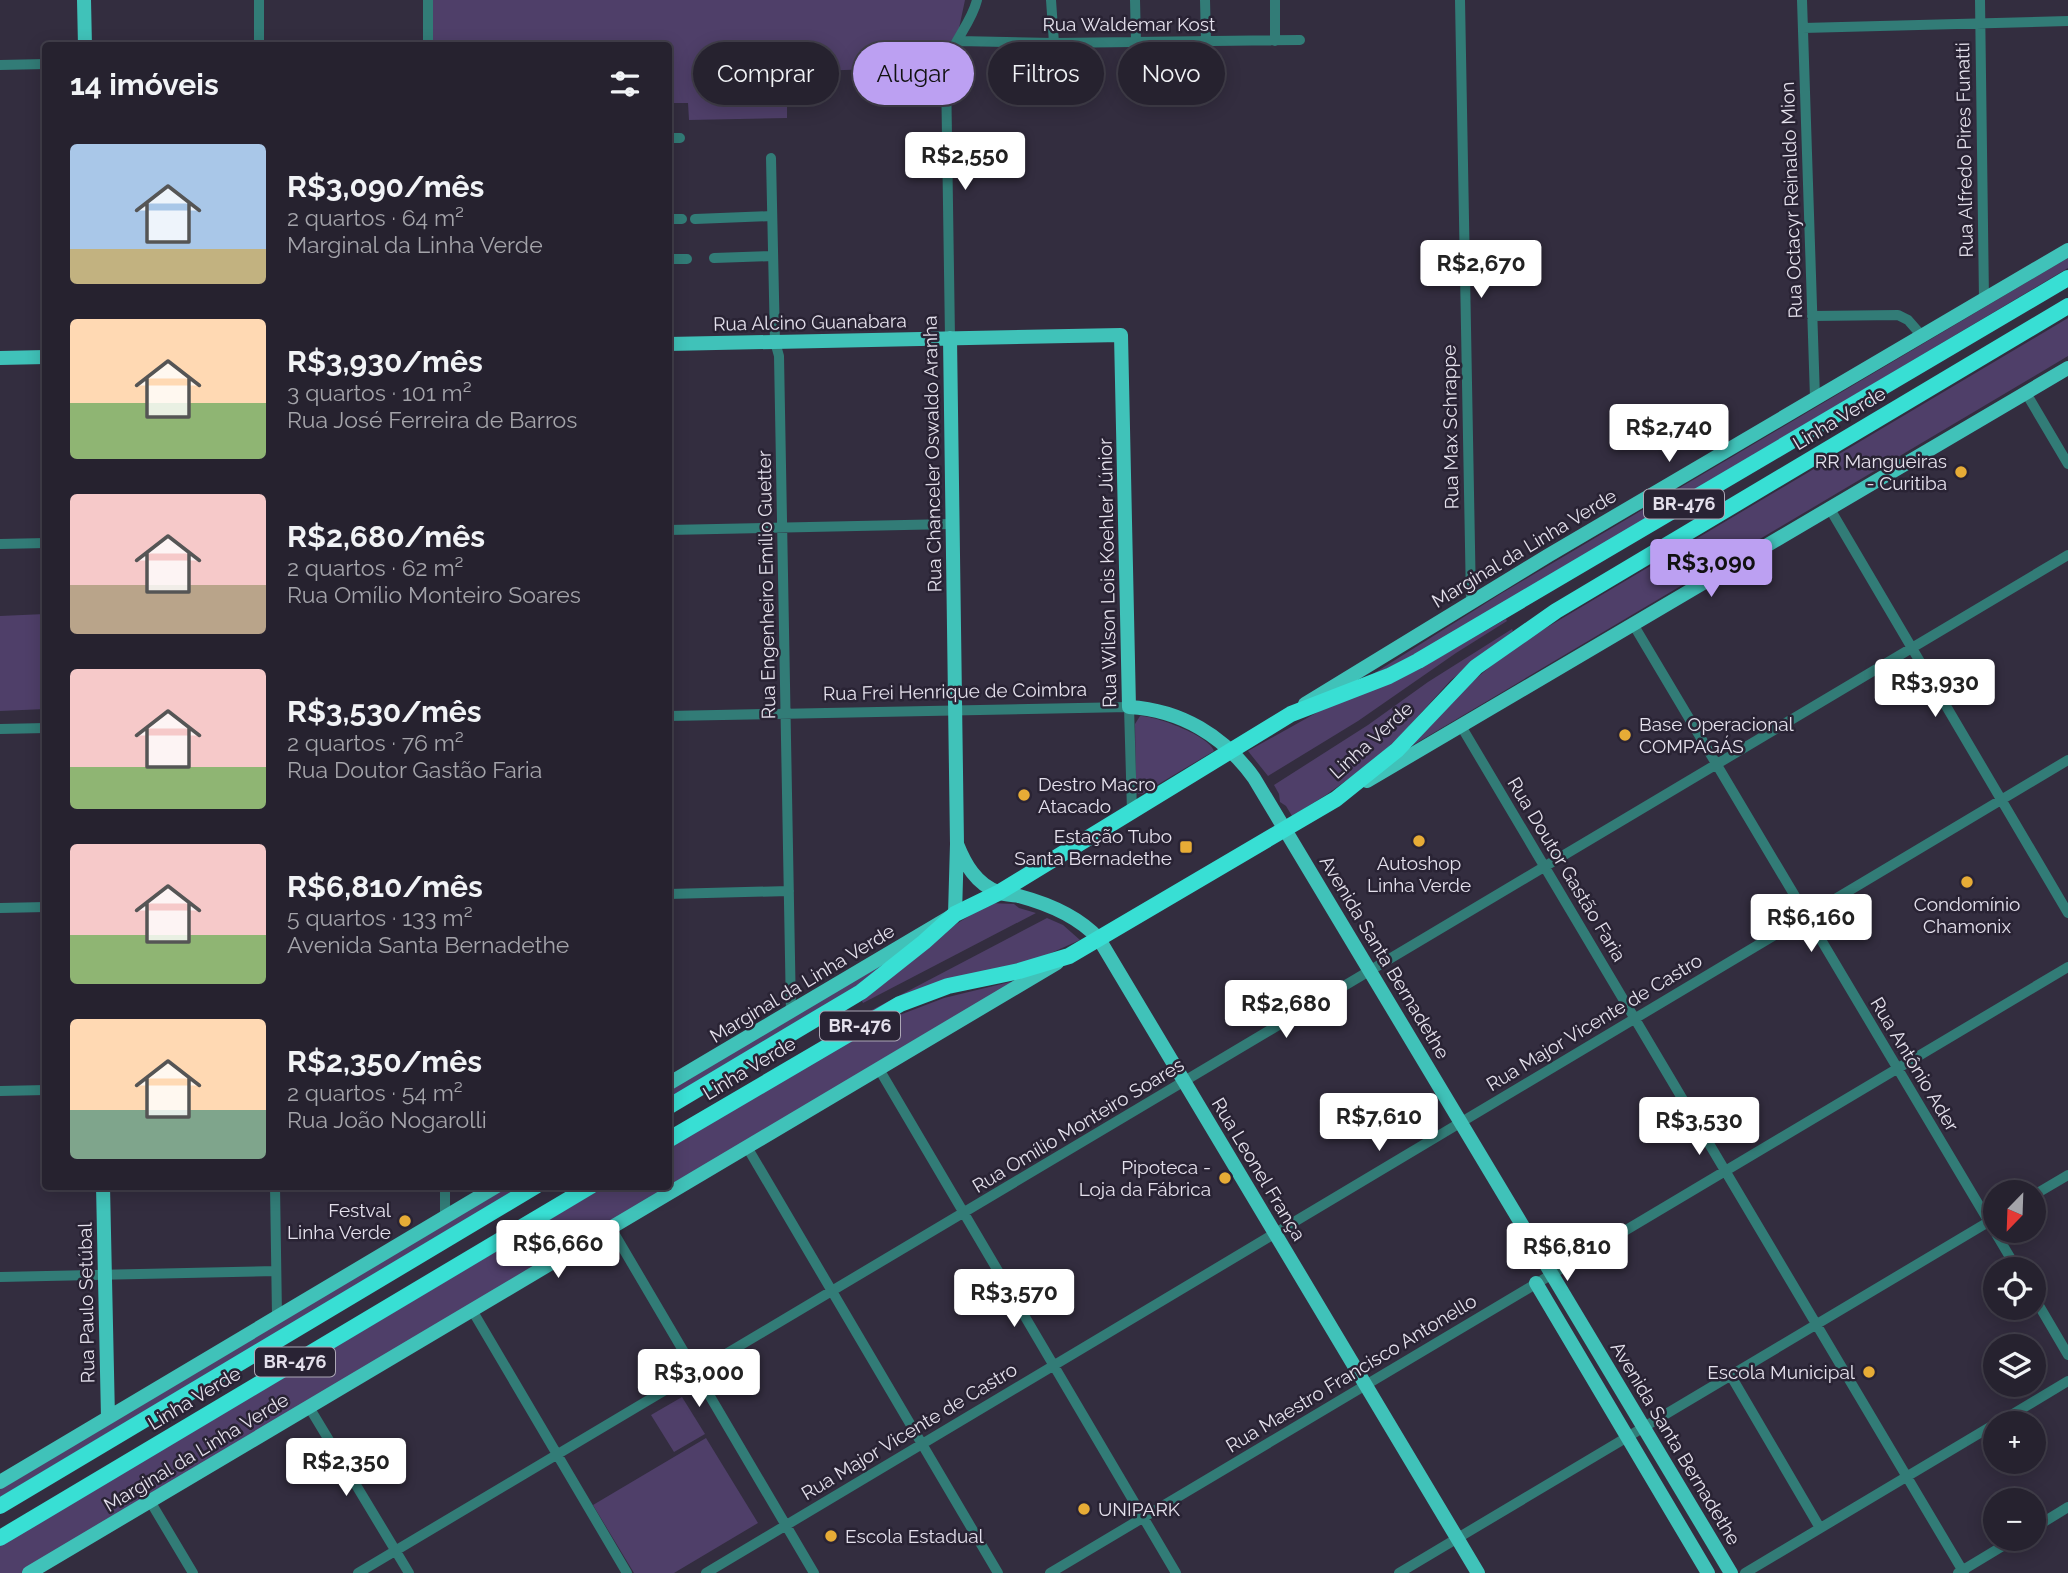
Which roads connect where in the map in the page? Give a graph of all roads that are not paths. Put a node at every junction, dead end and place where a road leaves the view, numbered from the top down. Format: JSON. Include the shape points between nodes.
{"nodes":[{"id":1,"x":84,"y":0,"type":"edge"},
{"id":2,"x":259,"y":0,"type":"edge"},
{"id":3,"x":428,"y":0,"type":"edge"},
{"id":4,"x":977,"y":0,"type":"edge"},
{"id":5,"x":1051,"y":0,"type":"edge"},
{"id":6,"x":1135,"y":0,"type":"edge"},
{"id":7,"x":1205,"y":0,"type":"edge"},
{"id":8,"x":1275,"y":0,"type":"edge"},
{"id":9,"x":1460,"y":0,"type":"edge"},
{"id":10,"x":1801,"y":0,"type":"edge"},
{"id":11,"x":1979,"y":0,"type":"edge"},
{"id":12,"x":2068,"y":21,"type":"edge"},
{"id":13,"x":1980,"y":23,"type":"junction"},
{"id":14,"x":1802,"y":28,"type":"junction"},
{"id":15,"x":1300,"y":40,"type":"dead end"},
{"id":16,"x":959,"y":41,"type":"junction"},
{"id":17,"x":1206,"y":41,"type":"junction"},
{"id":18,"x":1275,"y":41,"type":"junction"},
{"id":19,"x":85,"y":42,"type":"edge"},
{"id":20,"x":259,"y":42,"type":"edge"},
{"id":21,"x":428,"y":42,"type":"edge"},
{"id":22,"x":1006,"y":42,"type":"edge"},
{"id":23,"x":1054,"y":42,"type":"edge"},
{"id":24,"x":1136,"y":42,"type":"joint"},
{"id":25,"x":42,"y":64,"type":"edge"},
{"id":26,"x":0,"y":65,"type":"edge"},
{"id":27,"x":771,"y":158,"type":"dead end"},
{"id":28,"x":772,"y":216,"type":"junction"},
{"id":29,"x":672,"y":219,"type":"edge"},
{"id":30,"x":682,"y":219,"type":"dead end"},
{"id":31,"x":695,"y":219,"type":"dead end"},
{"id":32,"x":2068,"y":250,"type":"edge"},
{"id":33,"x":773,"y":256,"type":"junction"},
{"id":34,"x":714,"y":258,"type":"dead end"},
{"id":35,"x":672,"y":259,"type":"edge"},
{"id":36,"x":687,"y":259,"type":"dead end"},
{"id":37,"x":2068,"y":278,"type":"edge"},
{"id":38,"x":1984,"y":300,"type":"junction"},
{"id":39,"x":2068,"y":306,"type":"edge"},
{"id":40,"x":1812,"y":316,"type":"junction"},
{"id":41,"x":1121,"y":335,"type":"joint"},
{"id":42,"x":1922,"y":336,"type":"junction"},
{"id":43,"x":950,"y":338,"type":"junction"},
{"id":44,"x":775,"y":342,"type":"junction"},
{"id":45,"x":672,"y":344,"type":"edge"},
{"id":46,"x":42,"y":357,"type":"edge"},
{"id":47,"x":0,"y":358,"type":"edge"},
{"id":48,"x":2068,"y":368,"type":"edge"},
{"id":49,"x":2026,"y":393,"type":"junction"},
{"id":50,"x":1815,"y":398,"type":"junction"},
{"id":51,"x":2068,"y":464,"type":"edge"},
{"id":52,"x":1830,"y":509,"type":"junction"},
{"id":53,"x":952,"y":524,"type":"junction"},
{"id":54,"x":782,"y":527,"type":"junction"},
{"id":55,"x":672,"y":530,"type":"edge"},
{"id":56,"x":42,"y":543,"type":"edge"},
{"id":57,"x":0,"y":544,"type":"edge"},
{"id":58,"x":2068,"y":555,"type":"edge"},
{"id":59,"x":1471,"y":601,"type":"junction"},
{"id":60,"x":1633,"y":624,"type":"junction"},
{"id":61,"x":1912,"y":648,"type":"junction"},
{"id":62,"x":1129,"y":707,"type":"junction"},
{"id":63,"x":954,"y":710,"type":"junction"},
{"id":64,"x":786,"y":713,"type":"junction"},
{"id":65,"x":1291,"y":714,"type":"junction"},
{"id":66,"x":672,"y":716,"type":"edge"},
{"id":67,"x":1461,"y":726,"type":"junction"},
{"id":68,"x":42,"y":728,"type":"edge"},
{"id":69,"x":0,"y":729,"type":"edge"},
{"id":70,"x":1232,"y":750,"type":"junction"},
{"id":71,"x":2068,"y":760,"type":"edge"},
{"id":72,"x":1717,"y":765,"type":"junction"},
{"id":73,"x":1336,"y":799,"type":"junction"},
{"id":74,"x":2001,"y":800,"type":"junction"},
{"id":75,"x":1132,"y":811,"type":"junction"},
{"id":76,"x":1286,"y":829,"type":"junction"},
{"id":77,"x":957,"y":844,"type":"junction"},
{"id":78,"x":1545,"y":867,"type":"junction"},
{"id":79,"x":789,"y":891,"type":"junction"},
{"id":80,"x":998,"y":892,"type":"junction"},
{"id":81,"x":672,"y":894,"type":"edge"},
{"id":82,"x":42,"y":907,"type":"edge"},
{"id":83,"x":0,"y":908,"type":"edge"},
{"id":84,"x":2068,"y":913,"type":"edge"},
{"id":85,"x":955,"y":914,"type":"junction"},
{"id":86,"x":1807,"y":916,"type":"junction"},
{"id":87,"x":1099,"y":939,"type":"junction"},
{"id":88,"x":1069,"y":956,"type":"junction"},
{"id":89,"x":2068,"y":967,"type":"edge"},
{"id":90,"x":1371,"y":971,"type":"junction"},
{"id":91,"x":791,"y":1012,"type":"junction"},
{"id":92,"x":1635,"y":1018,"type":"junction"},
{"id":93,"x":879,"y":1069,"type":"junction"},
{"id":94,"x":1898,"y":1069,"type":"junction"},
{"id":95,"x":672,"y":1082,"type":"edge"},
{"id":96,"x":1184,"y":1082,"type":"junction"},
{"id":97,"x":42,"y":1090,"type":"edge"},
{"id":98,"x":0,"y":1091,"type":"edge"},
{"id":99,"x":672,"y":1105,"type":"edge"},
{"id":100,"x":1461,"y":1122,"type":"junction"},
{"id":101,"x":672,"y":1138,"type":"edge"},
{"id":102,"x":747,"y":1147,"type":"junction"},
{"id":103,"x":1726,"y":1171,"type":"junction"},
{"id":104,"x":2068,"y":1175,"type":"edge"},
{"id":105,"x":2046,"y":1188,"type":"edge"},
{"id":106,"x":103,"y":1190,"type":"edge"},
{"id":107,"x":275,"y":1190,"type":"edge"},
{"id":108,"x":445,"y":1190,"type":"edge"},
{"id":109,"x":490,"y":1190,"type":"edge"},
{"id":110,"x":529,"y":1190,"type":"edge"},
{"id":111,"x":584,"y":1190,"type":"edge"},
{"id":112,"x":1983,"y":1206,"type":"edge"},
{"id":113,"x":964,"y":1213,"type":"junction"},
{"id":114,"x":445,"y":1217,"type":"junction"},
{"id":115,"x":1983,"y":1225,"type":"edge"},
{"id":116,"x":611,"y":1228,"type":"junction"},
{"id":117,"x":1275,"y":1233,"type":"junction"},
{"id":118,"x":276,"y":1271,"type":"junction"},
{"id":119,"x":1552,"y":1273,"type":"junction"},
{"id":120,"x":105,"y":1274,"type":"junction"},
{"id":121,"x":0,"y":1277,"type":"edge"},
{"id":122,"x":1536,"y":1283,"type":"junction"},
{"id":123,"x":832,"y":1291,"type":"junction"},
{"id":124,"x":472,"y":1310,"type":"junction"},
{"id":125,"x":277,"y":1316,"type":"junction"},
{"id":126,"x":2046,"y":1317,"type":"edge"},
{"id":127,"x":1817,"y":1324,"type":"junction"},
{"id":128,"x":2068,"y":1355,"type":"edge"},
{"id":129,"x":1054,"y":1365,"type":"junction"},
{"id":130,"x":696,"y":1372,"type":"junction"},
{"id":131,"x":1731,"y":1376,"type":"junction"},
{"id":132,"x":2068,"y":1381,"type":"edge"},
{"id":133,"x":1366,"y":1385,"type":"junction"},
{"id":134,"x":310,"y":1407,"type":"junction"},
{"id":135,"x":2018,"y":1411,"type":"edge"},
{"id":136,"x":108,"y":1418,"type":"junction"},
{"id":137,"x":1644,"y":1427,"type":"junction"},
{"id":138,"x":1983,"y":1432,"type":"edge"},
{"id":139,"x":1627,"y":1437,"type":"junction"},
{"id":140,"x":922,"y":1444,"type":"junction"},
{"id":141,"x":557,"y":1455,"type":"junction"},
{"id":142,"x":1907,"y":1477,"type":"junction"},
{"id":143,"x":0,"y":1482,"type":"edge"},
{"id":144,"x":150,"y":1501,"type":"junction"},
{"id":145,"x":0,"y":1506,"type":"edge"},
{"id":146,"x":2068,"y":1507,"type":"edge"},
{"id":147,"x":1143,"y":1517,"type":"junction"},
{"id":148,"x":2046,"y":1521,"type":"edge"},
{"id":149,"x":786,"y":1525,"type":"junction"},
{"id":150,"x":1820,"y":1528,"type":"junction"},
{"id":151,"x":0,"y":1538,"type":"edge"},
{"id":152,"x":1457,"y":1538,"type":"junction"},
{"id":153,"x":396,"y":1551,"type":"junction"},
{"id":154,"x":1995,"y":1551,"type":"edge"},
{"id":155,"x":1962,"y":1572,"type":"edge"},
{"id":156,"x":29,"y":1573,"type":"edge"},
{"id":157,"x":193,"y":1573,"type":"edge"},
{"id":158,"x":358,"y":1573,"type":"edge"},
{"id":159,"x":409,"y":1573,"type":"edge"},
{"id":160,"x":627,"y":1573,"type":"edge"},
{"id":161,"x":706,"y":1573,"type":"edge"},
{"id":162,"x":814,"y":1573,"type":"edge"},
{"id":163,"x":998,"y":1573,"type":"edge"},
{"id":164,"x":1050,"y":1573,"type":"edge"},
{"id":165,"x":1176,"y":1573,"type":"edge"},
{"id":166,"x":1399,"y":1573,"type":"edge"},
{"id":167,"x":1478,"y":1573,"type":"edge"},
{"id":168,"x":1708,"y":1573,"type":"edge"},
{"id":169,"x":1731,"y":1573,"type":"edge"},
{"id":170,"x":1745,"y":1573,"type":"edge"}],
"edges":[{"from":1,"to":19,"type":"main road"},
{"from":2,"to":20,"type":"street"},
{"from":3,"to":21,"type":"street"},
{"from":4,"to":16,"type":"street","name":"Rua Chanceler Oswaldo Aranha"},
{"from":5,"to":23,"type":"street"},
{"from":6,"to":24,"type":"street"},
{"from":7,"to":17,"type":"street"},
{"from":8,"to":18,"type":"street"},
{"from":9,"to":59,"type":"street","name":"Rua Max Schrappe"},
{"from":10,"to":14,"type":"street","name":"Rua Octacyr Reinaldo Mion"},
{"from":11,"to":13,"type":"street","name":"Rua Alfredo Pires Funatti"},
{"from":12,"to":13,"type":"street"},
{"from":13,"to":14,"type":"street"},
{"from":13,"to":38,"type":"street","name":"Rua Alfredo Pires Funatti"},
{"from":14,"to":40,"type":"street","name":"Rua Octacyr Reinaldo Mion"},
{"from":15,"to":18,"type":"street","name":"Rua Waldemar Kost"},
{"from":16,"to":22,"type":"street","name":"Rua Waldemar Kost"},
{"from":16,"to":43,"type":"street","name":"Rua Chanceler Oswaldo Aranha","via":[[946,70]]},
{"from":17,"to":18,"type":"street","name":"Rua Waldemar Kost"},
{"from":17,"to":24,"type":"street","name":"Rua Waldemar Kost"},
{"from":25,"to":26,"type":"street"},
{"from":27,"to":28,"type":"street","name":"Rua Engenheiro Emílio Guetter"},
{"from":28,"to":31,"type":"street"},
{"from":28,"to":33,"type":"street","name":"Rua Engenheiro Emílio Guetter"},
{"from":29,"to":30,"type":"street"},
{"from":32,"to":38,"type":"main road","name":"Marginal da Linha Verde"},
{"from":33,"to":34,"type":"street"},
{"from":33,"to":44,"type":"street","name":"Rua Engenheiro Emílio Guetter"},
{"from":35,"to":36,"type":"street"},
{"from":37,"to":65,"type":"highway","name":"Linha Verde","number":"BR-476","via":[[1418,661]]},
{"from":38,"to":42,"type":"main road","name":"Marginal da Linha Verde"},
{"from":39,"to":73,"type":"highway","name":"Linha Verde","number":"BR-476","via":[[1514,638],[1476,667],[1371,774]]},
{"from":40,"to":42,"type":"street","via":[[1898,315]]},
{"from":40,"to":50,"type":"street","name":"Rua Octacyr Reinaldo Mion"},
{"from":41,"to":43,"type":"main road","name":"Rua Alcino Guanabara"},
{"from":41,"to":62,"type":"main road","name":"Rua Wilson Lois Koehler Júnior"},
{"from":42,"to":50,"type":"main road","name":"Marginal da Linha Verde"},
{"from":43,"to":44,"type":"main road","name":"Rua Alcino Guanabara"},
{"from":43,"to":53,"type":"main road","name":"Rua Chanceler Oswaldo Aranha"},
{"from":44,"to":45,"type":"main road","name":"Rua Alcino Guanabara"},
{"from":44,"to":54,"type":"street","name":"Rua Engenheiro Emílio Guetter"},
{"from":46,"to":47,"type":"main road"},
{"from":48,"to":49,"type":"main road"},
{"from":49,"to":51,"type":"street"},
{"from":49,"to":52,"type":"main road"},
{"from":50,"to":59,"type":"main road","name":"Marginal da Linha Verde"},
{"from":52,"to":60,"type":"main road"},
{"from":52,"to":61,"type":"street"},
{"from":53,"to":54,"type":"street"},
{"from":53,"to":63,"type":"main road","name":"Rua Chanceler Oswaldo Aranha"},
{"from":54,"to":55,"type":"street"},
{"from":54,"to":64,"type":"street","name":"Rua Engenheiro Emílio Guetter"},
{"from":56,"to":57,"type":"street"},
{"from":58,"to":61,"type":"street","name":"Rua Omílio Monteiro Soares"},
{"from":59,"to":65,"type":"main road","name":"Marginal da Linha Verde"},
{"from":60,"to":67,"type":"main road"},
{"from":60,"to":72,"type":"street","name":"Rua Antônio Ader"},
{"from":61,"to":72,"type":"street","name":"Rua Omílio Monteiro Soares"},
{"from":61,"to":74,"type":"street"},
{"from":62,"to":63,"type":"street","name":"Rua Frei Henrique de Coimbra"},
{"from":62,"to":70,"type":"main road","name":"Rua Frei Henrique de Coimbra","via":[[1178,717]]},
{"from":62,"to":75,"type":"street","name":"Rua Wilson Lois Koehler Júnior"},
{"from":63,"to":64,"type":"street","name":"Rua Frei Henrique de Coimbra"},
{"from":63,"to":77,"type":"main road","name":"Rua Chanceler Oswaldo Aranha"},
{"from":64,"to":66,"type":"street","name":"Rua Frei Henrique de Coimbra"},
{"from":64,"to":79,"type":"street","name":"Rua Engenheiro Emílio Guetter"},
{"from":65,"to":70,"type":"highway","name":"Linha Verde","number":"BR-476"},
{"from":67,"to":73,"type":"main road"},
{"from":67,"to":78,"type":"street","name":"Rua Doutor Gastão Faria"},
{"from":68,"to":69,"type":"street"},
{"from":70,"to":75,"type":"highway","name":"Linha Verde","number":"BR-476"},
{"from":70,"to":76,"type":"main road","name":"Avenida Santa Bernadethe"},
{"from":71,"to":74,"type":"street","name":"Rua Major Vicente de Castro"},
{"from":72,"to":78,"type":"street","name":"Rua Omílio Monteiro Soares"},
{"from":72,"to":86,"type":"street","name":"Rua Antônio Ader"},
{"from":73,"to":76,"type":"highway","name":"Linha Verde","number":"BR-476"},
{"from":74,"to":84,"type":"street"},
{"from":74,"to":86,"type":"street","name":"Rua Major Vicente de Castro"},
{"from":75,"to":80,"type":"highway","name":"Linha Verde","number":"BR-476"},
{"from":76,"to":87,"type":"highway","name":"Linha Verde","number":"BR-476"},
{"from":76,"to":90,"type":"main road","name":"Avenida Santa Bernadethe"},
{"from":77,"to":80,"type":"main road","name":"Rua Leonel França","via":[[975,876]]},
{"from":77,"to":85,"type":"main road","name":"Rua Chanceler Oswaldo Aranha"},
{"from":78,"to":90,"type":"street","name":"Rua Omílio Monteiro Soares"},
{"from":78,"to":92,"type":"street","name":"Rua Doutor Gastão Faria"},
{"from":79,"to":81,"type":"street"},
{"from":79,"to":91,"type":"street","name":"Rua Engenheiro Emílio Guetter"},
{"from":80,"to":85,"type":"highway","name":"Linha Verde","number":"BR-476"},
{"from":80,"to":87,"type":"main road","name":"Rua Leonel França","via":[[1058,909]]},
{"from":82,"to":83,"type":"street"},
{"from":85,"to":91,"type":"main road","name":"Marginal da Linha Verde"},
{"from":85,"to":99,"type":"highway","name":"Linha Verde","number":"BR-476","via":[[861,992]]},
{"from":86,"to":92,"type":"street","name":"Rua Major Vicente de Castro"},
{"from":86,"to":94,"type":"street","name":"Rua Antônio Ader"},
{"from":87,"to":88,"type":"highway","name":"Linha Verde","number":"BR-476"},
{"from":87,"to":96,"type":"main road","name":"Rua Leonel França"},
{"from":88,"to":93,"type":"main road","name":"Marginal da Linha Verde"},
{"from":88,"to":101,"type":"highway","name":"Linha Verde","number":"BR-476","via":[[948,986],[900,1004]]},
{"from":89,"to":94,"type":"street","name":"Rua Maestro Francisco Antonello"},
{"from":90,"to":96,"type":"street","name":"Rua Omílio Monteiro Soares"},
{"from":90,"to":100,"type":"main road","name":"Avenida Santa Bernadethe"},
{"from":91,"to":95,"type":"main road","name":"Marginal da Linha Verde"},
{"from":92,"to":100,"type":"street","name":"Rua Major Vicente de Castro"},
{"from":92,"to":103,"type":"street","name":"Rua Doutor Gastão Faria"},
{"from":93,"to":102,"type":"main road","name":"Marginal da Linha Verde"},
{"from":93,"to":113,"type":"street"},
{"from":94,"to":103,"type":"street","name":"Rua Maestro Francisco Antonello"},
{"from":94,"to":112,"type":"street","name":"Rua Antônio Ader"},
{"from":96,"to":113,"type":"street","name":"Rua Omílio Monteiro Soares"},
{"from":96,"to":117,"type":"main road","name":"Rua Leonel França"},
{"from":97,"to":98,"type":"street"},
{"from":100,"to":117,"type":"street","name":"Rua Major Vicente de Castro"},
{"from":100,"to":119,"type":"main road","name":"Avenida Santa Bernadethe"},
{"from":102,"to":116,"type":"main road","name":"Marginal da Linha Verde"},
{"from":102,"to":123,"type":"street"},
{"from":103,"to":119,"type":"street","name":"Rua Maestro Francisco Antonello"},
{"from":103,"to":127,"type":"street","name":"Rua Doutor Gastão Faria"},
{"from":104,"to":105,"type":"street"},
{"from":106,"to":120,"type":"main road","name":"Rua Paulo Setúbal"},
{"from":107,"to":118,"type":"street"},
{"from":108,"to":114,"type":"street"},
{"from":109,"to":114,"type":"main road"},
{"from":110,"to":145,"type":"highway","name":"Linha Verde","number":"BR-476"},
{"from":111,"to":151,"type":"highway","name":"Linha Verde","number":"BR-476"},
{"from":113,"to":123,"type":"street","name":"Rua Omílio Monteiro Soares"},
{"from":113,"to":129,"type":"street"},
{"from":114,"to":125,"type":"main road"},
{"from":115,"to":127,"type":"street"},
{"from":116,"to":124,"type":"main road","name":"Marginal da Linha Verde"},
{"from":116,"to":130,"type":"street"},
{"from":117,"to":129,"type":"street","name":"Rua Major Vicente de Castro"},
{"from":117,"to":133,"type":"main road","name":"Rua Leonel França"},
{"from":118,"to":120,"type":"street"},
{"from":118,"to":125,"type":"street"},
{"from":119,"to":122,"type":"street","name":"Rua Maestro Francisco Antonello"},
{"from":119,"to":137,"type":"main road","name":"Avenida Santa Bernadethe"},
{"from":120,"to":121,"type":"street"},
{"from":120,"to":136,"type":"main road","name":"Rua Paulo Setúbal"},
{"from":122,"to":133,"type":"street","name":"Rua Maestro Francisco Antonello"},
{"from":122,"to":139,"type":"main road","name":"Avenida Santa Bernadethe"},
{"from":123,"to":130,"type":"street","name":"Rua Omílio Monteiro Soares"},
{"from":123,"to":140,"type":"street"},
{"from":124,"to":134,"type":"main road","name":"Marginal da Linha Verde"},
{"from":124,"to":141,"type":"street"},
{"from":125,"to":136,"type":"main road"},
{"from":126,"to":128,"type":"street"},
{"from":127,"to":131,"type":"street"},
{"from":127,"to":142,"type":"street","name":"Rua Doutor Gastão Faria"},
{"from":129,"to":140,"type":"street","name":"Rua Major Vicente de Castro"},
{"from":129,"to":147,"type":"street"},
{"from":130,"to":141,"type":"street","name":"Rua Omílio Monteiro Soares"},
{"from":130,"to":149,"type":"street"},
{"from":131,"to":137,"type":"street"},
{"from":131,"to":150,"type":"street"},
{"from":132,"to":135,"type":"street"},
{"from":133,"to":147,"type":"street","name":"Rua Maestro Francisco Antonello"},
{"from":133,"to":152,"type":"main road","name":"Rua Leonel França"},
{"from":134,"to":144,"type":"main road","name":"Marginal da Linha Verde"},
{"from":134,"to":153,"type":"street"},
{"from":136,"to":143,"type":"main road"},
{"from":137,"to":139,"type":"street"},
{"from":137,"to":169,"type":"main road","name":"Avenida Santa Bernadethe"},
{"from":138,"to":142,"type":"street"},
{"from":139,"to":152,"type":"street"},
{"from":139,"to":168,"type":"main road","name":"Avenida Santa Bernadethe"},
{"from":140,"to":149,"type":"street","name":"Rua Major Vicente de Castro"},
{"from":140,"to":163,"type":"street"},
{"from":141,"to":153,"type":"street","name":"Rua Omílio Monteiro Soares"},
{"from":141,"to":160,"type":"street"},
{"from":142,"to":150,"type":"street"},
{"from":142,"to":155,"type":"street","name":"Rua Doutor Gastão Faria"},
{"from":144,"to":156,"type":"main road","name":"Marginal da Linha Verde"},
{"from":144,"to":157,"type":"street"},
{"from":146,"to":148,"type":"street"},
{"from":147,"to":164,"type":"street","name":"Rua Maestro Francisco Antonello"},
{"from":147,"to":165,"type":"street"},
{"from":149,"to":161,"type":"street","name":"Rua Major Vicente de Castro"},
{"from":149,"to":162,"type":"street"},
{"from":150,"to":170,"type":"street"},
{"from":152,"to":166,"type":"street"},
{"from":152,"to":167,"type":"main road","name":"Rua Leonel França"},
{"from":153,"to":158,"type":"street","name":"Rua Omílio Monteiro Soares"},
{"from":153,"to":159,"type":"street"},
{"from":154,"to":155,"type":"street"}]}
